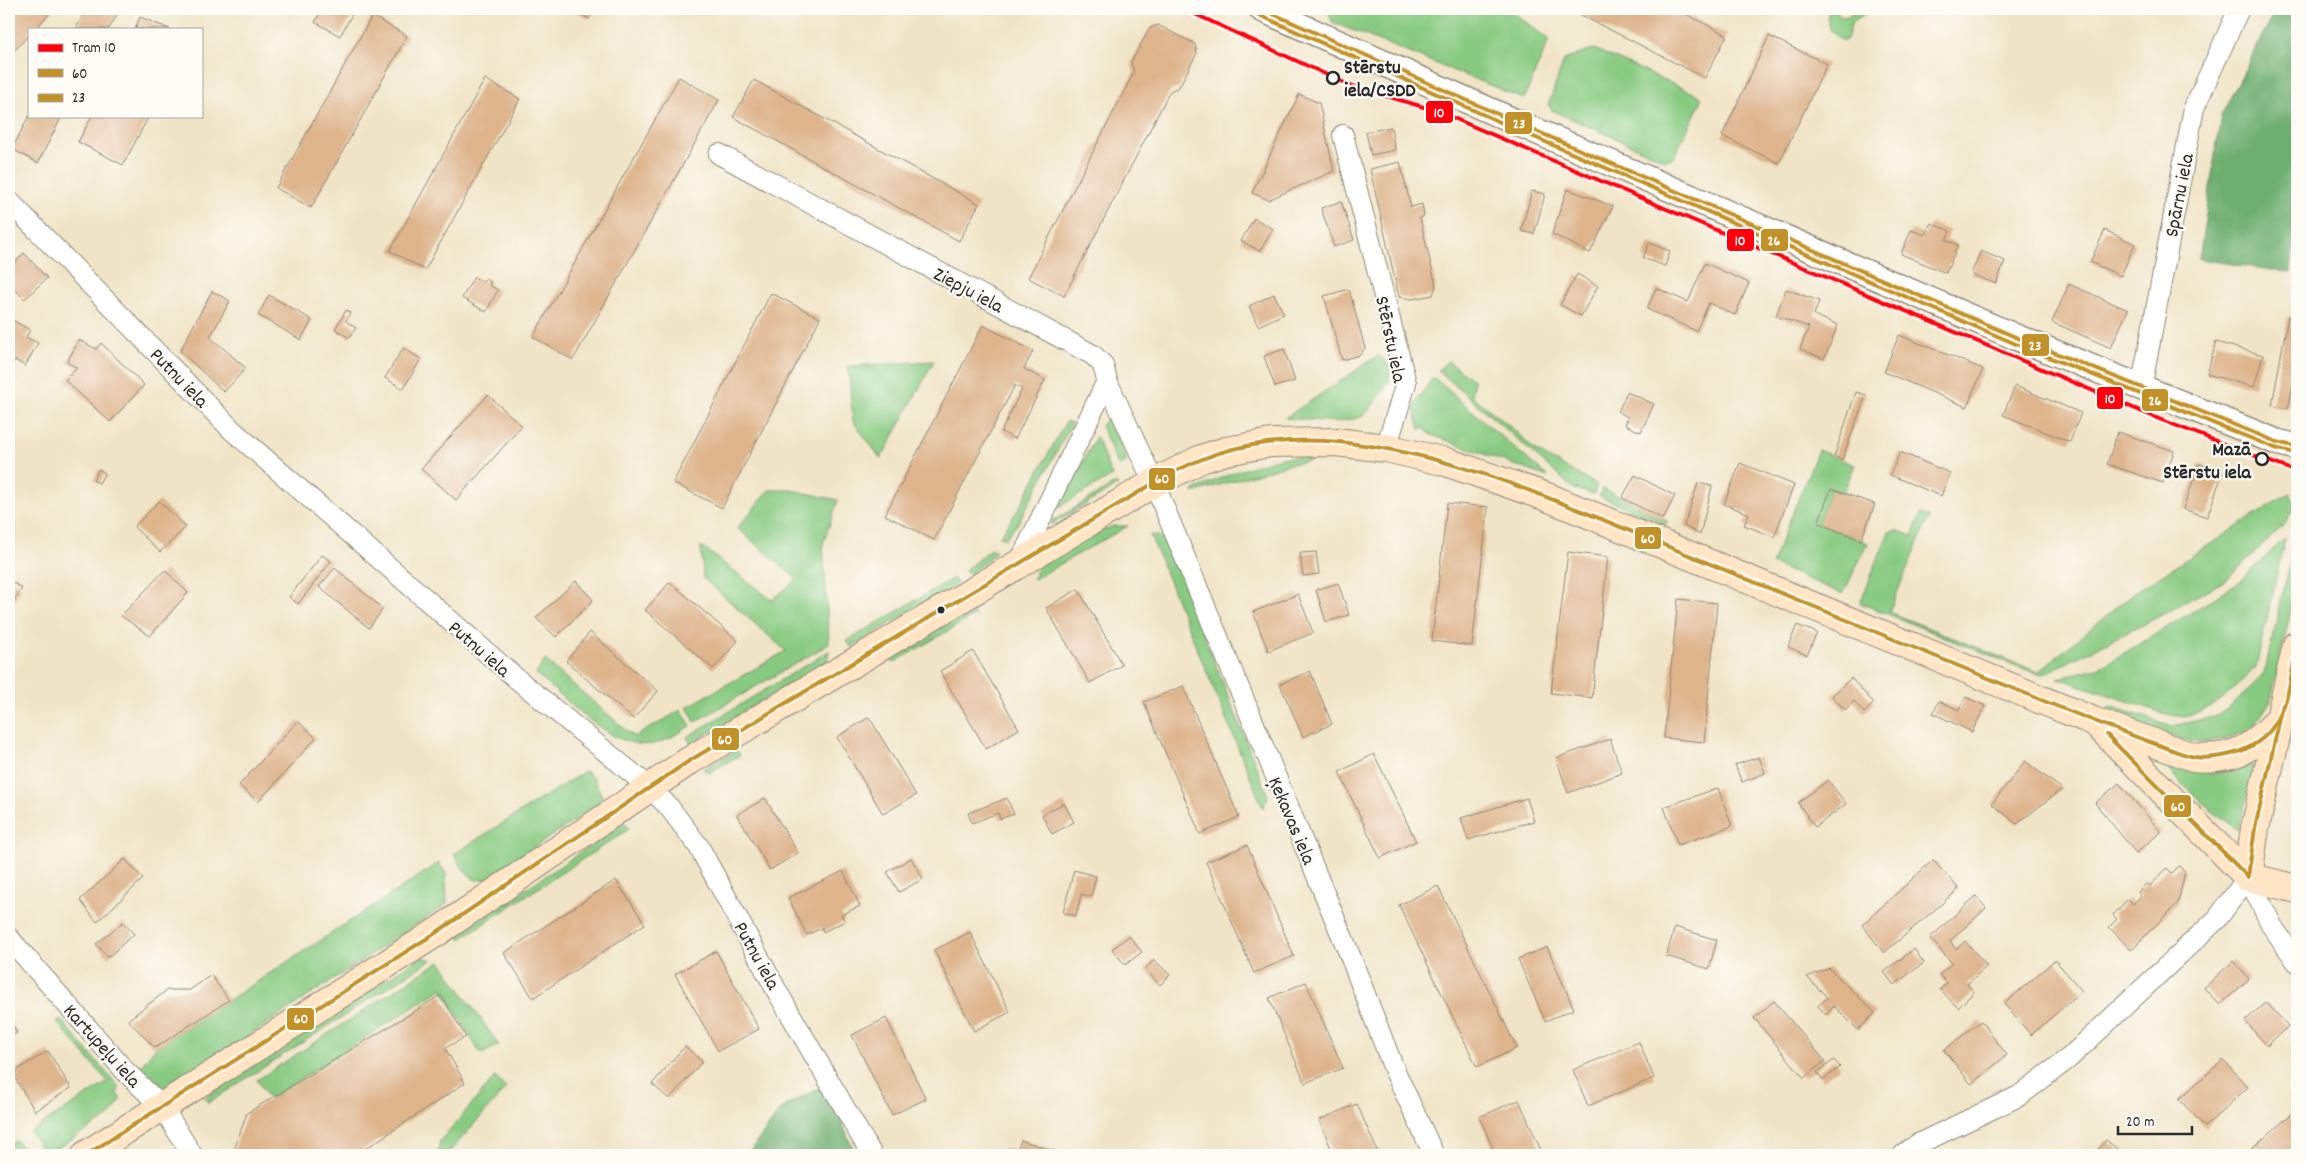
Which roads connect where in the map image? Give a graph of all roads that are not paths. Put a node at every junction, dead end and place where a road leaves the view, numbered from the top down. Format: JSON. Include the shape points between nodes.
{"nodes":[{"id":1,"x":2239,"y":9,"type":"edge"},
{"id":2,"x":1273,"y":11,"type":"edge"},
{"id":3,"x":1343,"y":135,"type":"dead end"},
{"id":4,"x":719,"y":154,"type":"dead end"},
{"id":5,"x":9,"y":201,"type":"edge"},
{"id":6,"x":1107,"y":381,"type":"junction"},
{"id":7,"x":2141,"y":389,"type":"junction"},
{"id":8,"x":2297,"y":447,"type":"edge"},
{"id":9,"x":1386,"y":448,"type":"junction"},
{"id":10,"x":1154,"y":484,"type":"junction"},
{"id":11,"x":1019,"y":564,"type":"junction"},
{"id":12,"x":2297,"y":644,"type":"edge"},
{"id":13,"x":2280,"y":719,"type":"junction"},
{"id":14,"x":2093,"y":721,"type":"junction"},
{"id":15,"x":649,"y":788,"type":"junction"},
{"id":16,"x":2248,"y":877,"type":"junction"},
{"id":17,"x":2297,"y":889,"type":"edge"},
{"id":18,"x":9,"y":938,"type":"edge"},
{"id":19,"x":2297,"y":962,"type":"edge"},
{"id":20,"x":163,"y":1108,"type":"junction"},
{"id":21,"x":86,"y":1155,"type":"edge"},
{"id":22,"x":192,"y":1155,"type":"edge"},
{"id":23,"x":872,"y":1155,"type":"edge"},
{"id":24,"x":1434,"y":1155,"type":"edge"},
{"id":25,"x":1904,"y":1155,"type":"edge"}],
"edges":[{"from":1,"to":7,"type":"street","name":"Spārnu iela","via":[[2194,108]]},
{"from":2,"to":7,"type":"street","via":[[1700,202]]},
{"from":3,"to":9,"type":"street","name":"Stērstu iela","via":[[1406,383]]},
{"from":4,"to":6,"type":"street","name":"Ziepju iela","via":[[1093,355],[1103,365]]},
{"from":5,"to":15,"type":"street","name":"Putnu iela","via":[[232,430],[509,673]]},
{"from":6,"to":10,"type":"street","name":"Ziepju iela"},
{"from":6,"to":11,"type":"street"},
{"from":7,"to":8,"type":"street"},
{"from":9,"to":10,"type":"main road","via":[[1336,442],[1271,443],[1201,459]]},
{"from":9,"to":14,"type":"main road","via":[[1446,462],[1547,497]]},
{"from":10,"to":11,"type":"main road"},
{"from":10,"to":24,"type":"street","name":"Ķekavas iela","via":[[1394,1069]]},
{"from":11,"to":15,"type":"main road","via":[[690,760]]},
{"from":12,"to":13,"type":"main road"},
{"from":13,"to":14,"type":"main road","via":[[2241,753],[2209,759],[2179,753]]},
{"from":13,"to":16,"type":"main road","via":[[2255,828]]},
{"from":14,"to":16,"type":"main road"},
{"from":15,"to":20,"type":"main road","via":[[426,939]]},
{"from":15,"to":23,"type":"street","name":"Putnu iela","via":[[669,807],[699,847],[778,993]]},
{"from":16,"to":17,"type":"main road"},
{"from":16,"to":19,"type":"street","via":[[2272,926]]},
{"from":16,"to":25,"type":"street","via":[[2217,919],[2069,1058],[2019,1096],[1918,1144]]},
{"from":18,"to":20,"type":"street","name":"Kartupeļu iela","via":[[126,1072]]},
{"from":20,"to":21,"type":"main road"},
{"from":20,"to":22,"type":"street","name":"Kartupeļu iela"}]}
